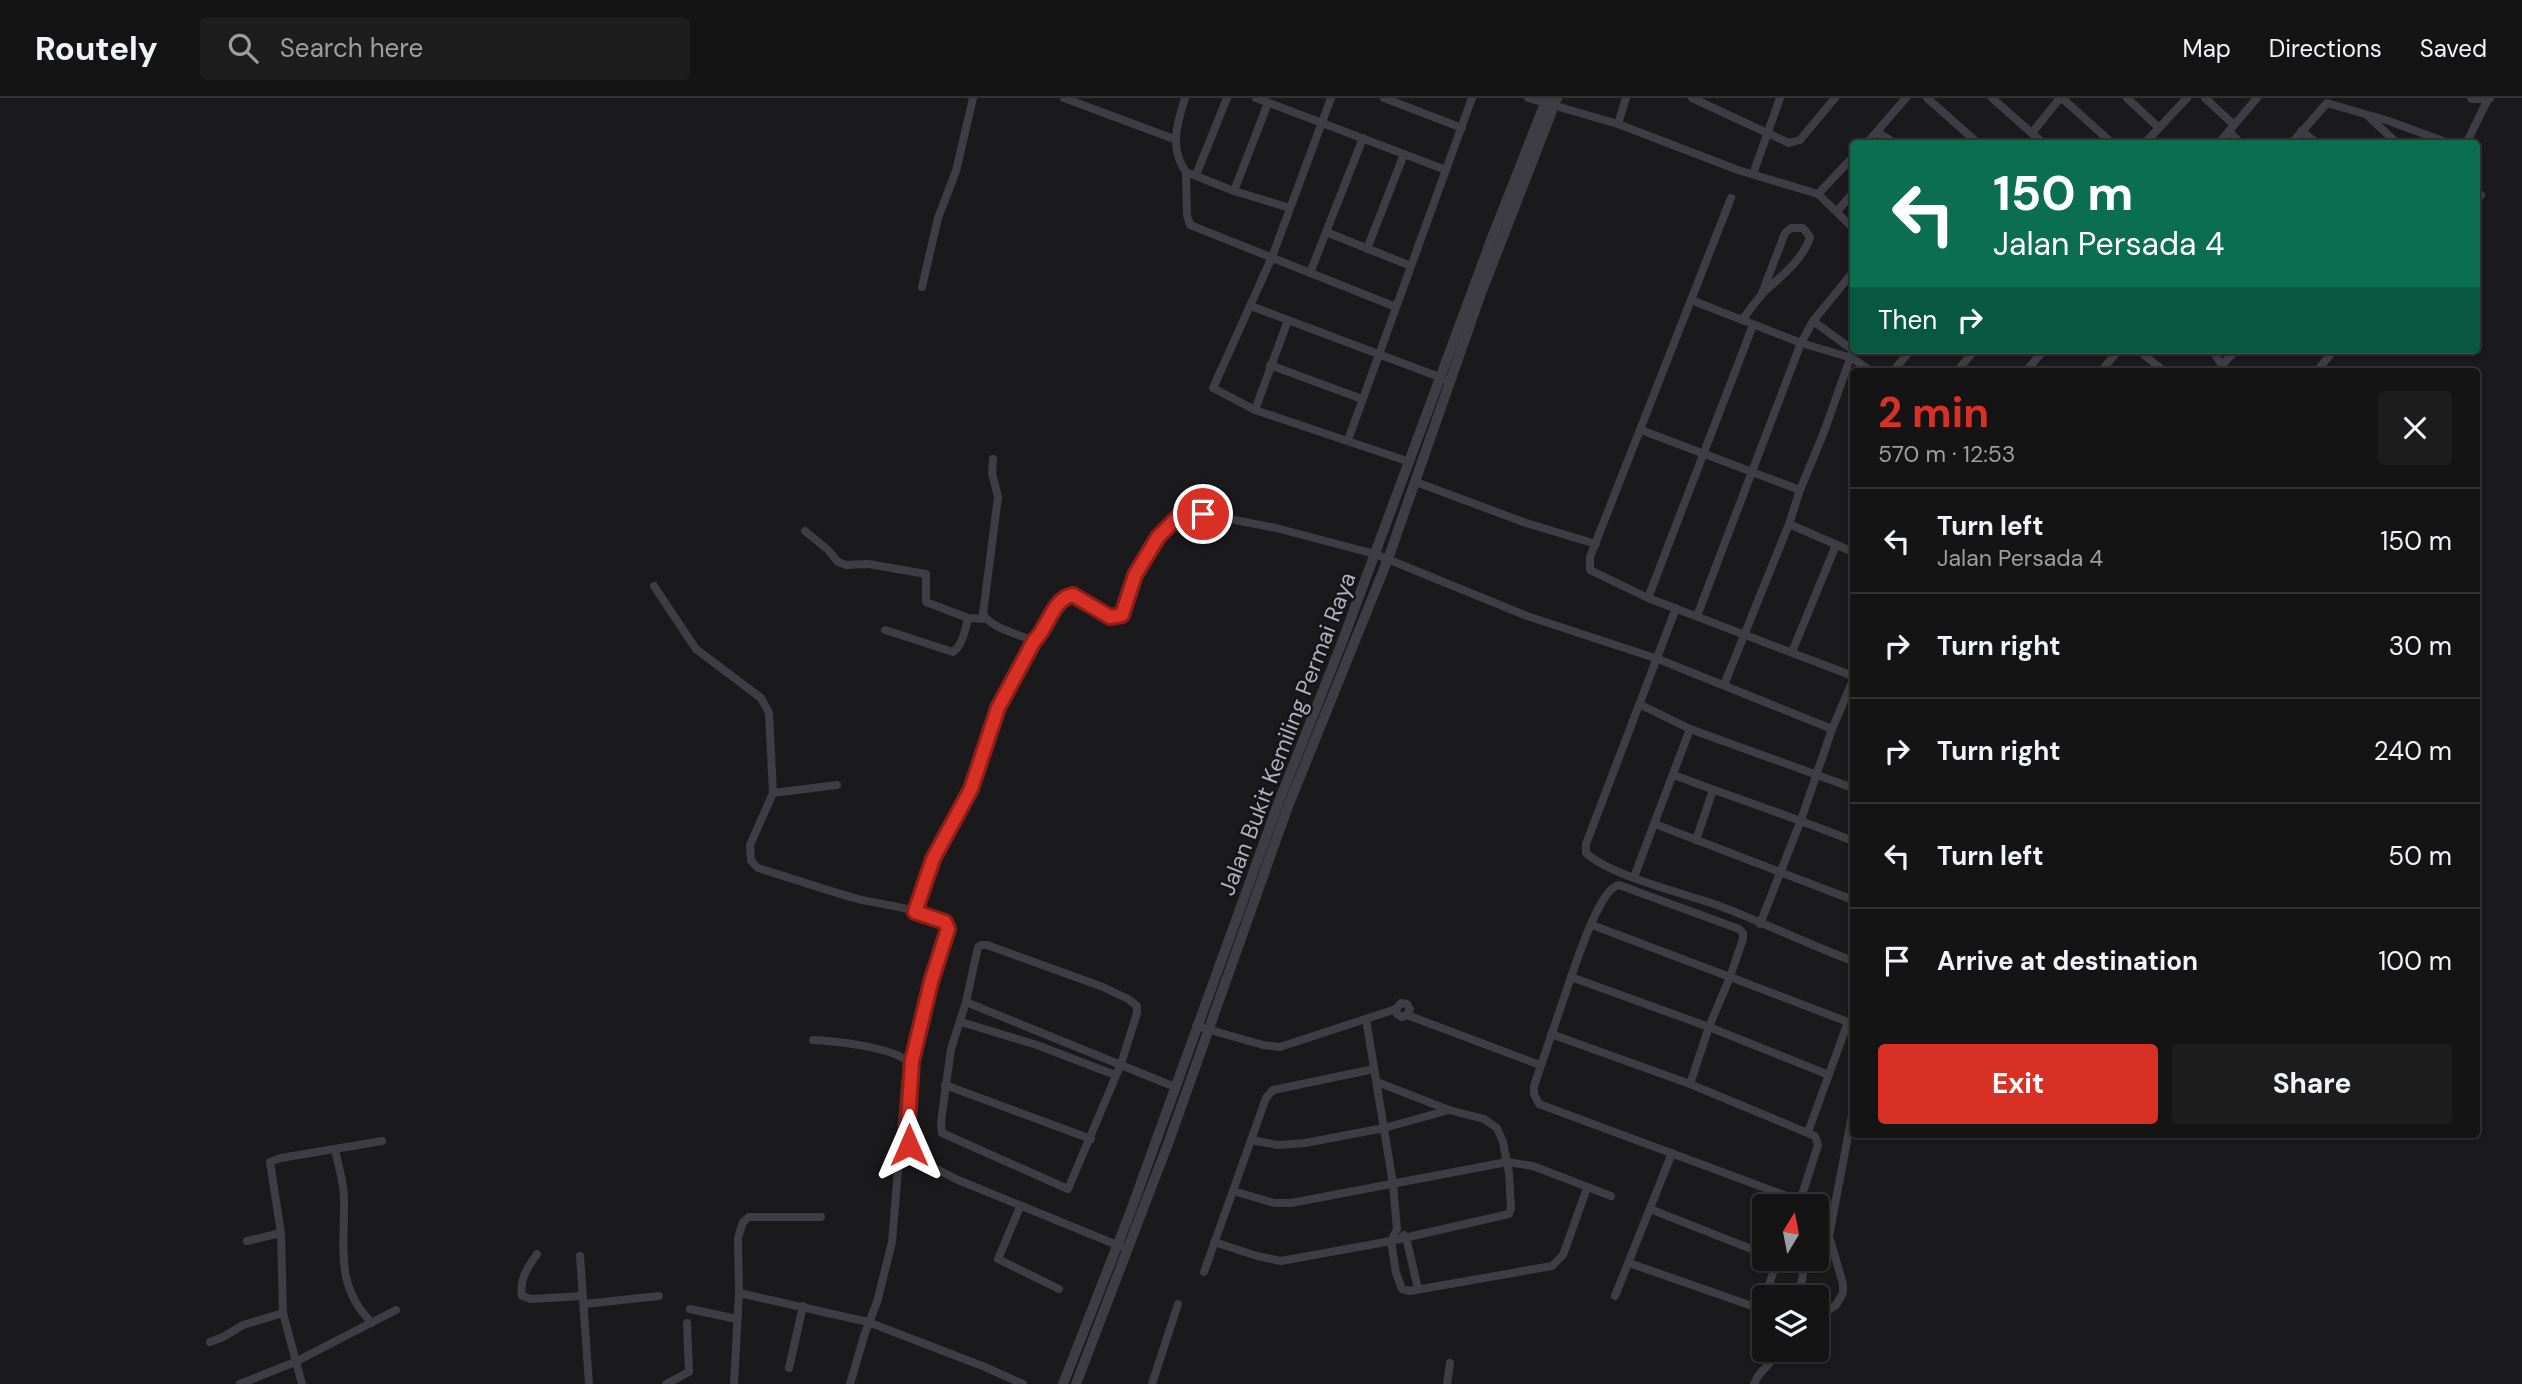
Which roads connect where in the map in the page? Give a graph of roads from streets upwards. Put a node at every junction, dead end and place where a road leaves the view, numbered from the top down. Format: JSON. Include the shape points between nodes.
{"nodes":[{"id":1,"x":973,"y":98,"type":"edge"},
{"id":2,"x":1065,"y":98,"type":"edge"},
{"id":3,"x":1185,"y":98,"type":"edge"},
{"id":4,"x":1227,"y":98,"type":"edge"},
{"id":5,"x":1256,"y":98,"type":"edge"},
{"id":6,"x":1331,"y":98,"type":"edge"},
{"id":7,"x":1384,"y":98,"type":"edge"},
{"id":8,"x":1472,"y":98,"type":"edge"},
{"id":9,"x":1528,"y":98,"type":"edge"},
{"id":10,"x":1626,"y":98,"type":"edge"},
{"id":11,"x":1692,"y":98,"type":"edge"},
{"id":12,"x":1780,"y":98,"type":"edge"},
{"id":13,"x":1835,"y":98,"type":"edge"},
{"id":14,"x":1906,"y":98,"type":"edge"},
{"id":15,"x":1927,"y":98,"type":"edge"},
{"id":16,"x":1992,"y":98,"type":"edge"},
{"id":17,"x":2007,"y":98,"type":"edge"},
{"id":18,"x":2061,"y":98,"type":"edge"},
{"id":19,"x":2127,"y":98,"type":"edge"},
{"id":20,"x":2187,"y":98,"type":"edge"},
{"id":21,"x":2205,"y":98,"type":"edge"},
{"id":22,"x":2256,"y":98,"type":"edge"},
{"id":23,"x":2472,"y":98,"type":"edge"},
{"id":24,"x":2489,"y":98,"type":"edge"},
{"id":25,"x":1550,"y":102,"type":"edge"},
{"id":26,"x":1268,"y":103,"type":"junction"},
{"id":27,"x":2001,"y":106,"type":"junction"},
{"id":28,"x":2366,"y":114,"type":"junction"},
{"id":29,"x":1322,"y":122,"type":"junction"},
{"id":30,"x":1618,"y":124,"type":"junction"},
{"id":31,"x":2158,"y":127,"type":"junction"},
{"id":32,"x":1462,"y":128,"type":"junction"},
{"id":33,"x":2231,"y":128,"type":"junction"},
{"id":34,"x":2301,"y":131,"type":"junction"},
{"id":35,"x":1877,"y":132,"type":"junction"},
{"id":36,"x":2032,"y":132,"type":"junction"},
{"id":37,"x":2422,"y":132,"type":"junction"},
{"id":38,"x":1767,"y":134,"type":"junction"},
{"id":39,"x":1363,"y":138,"type":"junction"},
{"id":40,"x":1174,"y":139,"type":"junction"},
{"id":41,"x":1870,"y":140,"type":"edge"},
{"id":42,"x":1890,"y":140,"type":"edge"},
{"id":43,"x":1974,"y":140,"type":"edge"},
{"id":44,"x":2040,"y":140,"type":"edge"},
{"id":45,"x":2108,"y":140,"type":"edge"},
{"id":46,"x":2147,"y":140,"type":"edge"},
{"id":47,"x":2220,"y":140,"type":"edge"},
{"id":48,"x":2238,"y":140,"type":"edge"},
{"id":49,"x":2294,"y":140,"type":"edge"},
{"id":50,"x":2313,"y":140,"type":"edge"},
{"id":51,"x":2395,"y":140,"type":"edge"},
{"id":52,"x":2419,"y":140,"type":"edge"},
{"id":53,"x":2441,"y":140,"type":"edge"},
{"id":54,"x":2468,"y":140,"type":"edge"},
{"id":55,"x":1404,"y":154,"type":"junction"},
{"id":56,"x":1850,"y":160,"type":"edge"},
{"id":57,"x":1446,"y":170,"type":"junction"},
{"id":58,"x":1186,"y":172,"type":"junction"},
{"id":59,"x":1753,"y":174,"type":"junction"},
{"id":60,"x":1196,"y":175,"type":"junction"},
{"id":61,"x":1234,"y":191,"type":"junction"},
{"id":62,"x":1818,"y":194,"type":"junction"},
{"id":63,"x":1850,"y":197,"type":"edge"},
{"id":64,"x":1731,"y":198,"type":"dead end"},
{"id":65,"x":1290,"y":208,"type":"junction"},
{"id":66,"x":1837,"y":212,"type":"junction"},
{"id":67,"x":1850,"y":225,"type":"edge"},
{"id":68,"x":1326,"y":232,"type":"junction"},
{"id":69,"x":1367,"y":249,"type":"junction"},
{"id":70,"x":1272,"y":257,"type":"junction"},
{"id":71,"x":1411,"y":266,"type":"junction"},
{"id":72,"x":1310,"y":274,"type":"junction"},
{"id":73,"x":1850,"y":276,"type":"edge"},
{"id":74,"x":922,"y":286,"type":"dead end"},
{"id":75,"x":1761,"y":296,"type":"junction"},
{"id":76,"x":1691,"y":300,"type":"junction"},
{"id":77,"x":1251,"y":306,"type":"junction"},
{"id":78,"x":1396,"y":307,"type":"junction"},
{"id":79,"x":1288,"y":320,"type":"junction"},
{"id":80,"x":1742,"y":320,"type":"junction"},
{"id":81,"x":1813,"y":321,"type":"junction"},
{"id":82,"x":1753,"y":325,"type":"junction"},
{"id":83,"x":1801,"y":344,"type":"junction"},
{"id":84,"x":1850,"y":351,"type":"edge"},
{"id":85,"x":1850,"y":352,"type":"edge"},
{"id":86,"x":1379,"y":353,"type":"junction"},
{"id":87,"x":1853,"y":354,"type":"edge"},
{"id":88,"x":1854,"y":354,"type":"edge"},
{"id":89,"x":1908,"y":354,"type":"edge"},
{"id":90,"x":1972,"y":354,"type":"edge"},
{"id":91,"x":2040,"y":354,"type":"edge"},
{"id":92,"x":2116,"y":354,"type":"edge"},
{"id":93,"x":2143,"y":354,"type":"edge"},
{"id":94,"x":2331,"y":354,"type":"edge"},
{"id":95,"x":1270,"y":365,"type":"junction"},
{"id":96,"x":1868,"y":368,"type":"edge"},
{"id":97,"x":1896,"y":368,"type":"edge"},
{"id":98,"x":1960,"y":368,"type":"edge"},
{"id":99,"x":2028,"y":368,"type":"edge"},
{"id":100,"x":2104,"y":368,"type":"edge"},
{"id":101,"x":2160,"y":368,"type":"edge"},
{"id":102,"x":2319,"y":368,"type":"edge"},
{"id":103,"x":1446,"y":379,"type":"junction"},
{"id":104,"x":1362,"y":399,"type":"junction"},
{"id":105,"x":1255,"y":410,"type":"junction"},
{"id":106,"x":1641,"y":430,"type":"junction"},
{"id":107,"x":1348,"y":440,"type":"junction"},
{"id":108,"x":1703,"y":454,"type":"junction"},
{"id":109,"x":993,"y":459,"type":"dead end"},
{"id":110,"x":1410,"y":463,"type":"junction"},
{"id":111,"x":1753,"y":472,"type":"junction"},
{"id":112,"x":1416,"y":482,"type":"junction"},
{"id":113,"x":1800,"y":489,"type":"junction"},
{"id":114,"x":1789,"y":524,"type":"junction"},
{"id":115,"x":805,"y":531,"type":"dead end"},
{"id":116,"x":1596,"y":544,"type":"junction"},
{"id":117,"x":1836,"y":545,"type":"junction"},
{"id":118,"x":1850,"y":551,"type":"edge"},
{"id":119,"x":1375,"y":554,"type":"junction"},
{"id":120,"x":1388,"y":559,"type":"junction"},
{"id":121,"x":654,"y":586,"type":"dead end"},
{"id":122,"x":1648,"y":598,"type":"junction"},
{"id":123,"x":1676,"y":608,"type":"junction"},
{"id":124,"x":1697,"y":615,"type":"junction"},
{"id":125,"x":968,"y":618,"type":"junction"},
{"id":126,"x":986,"y":619,"type":"junction"},
{"id":127,"x":885,"y":630,"type":"dead end"},
{"id":128,"x":1746,"y":634,"type":"junction"},
{"id":129,"x":1034,"y":641,"type":"junction"},
{"id":130,"x":1792,"y":652,"type":"junction"},
{"id":131,"x":1658,"y":659,"type":"junction"},
{"id":132,"x":1850,"y":677,"type":"edge"},
{"id":133,"x":1724,"y":685,"type":"junction"},
{"id":134,"x":1850,"y":685,"type":"edge"},
{"id":135,"x":1641,"y":705,"type":"junction"},
{"id":136,"x":1690,"y":729,"type":"junction"},
{"id":137,"x":1832,"y":729,"type":"junction"},
{"id":138,"x":1816,"y":774,"type":"junction"},
{"id":139,"x":1674,"y":775,"type":"junction"},
{"id":140,"x":837,"y":785,"type":"dead end"},
{"id":141,"x":1850,"y":787,"type":"edge"},
{"id":142,"x":1713,"y":790,"type":"junction"},
{"id":143,"x":773,"y":793,"type":"junction"},
{"id":144,"x":1801,"y":820,"type":"junction"},
{"id":145,"x":1655,"y":824,"type":"junction"},
{"id":146,"x":1696,"y":840,"type":"junction"},
{"id":147,"x":1850,"y":840,"type":"edge"},
{"id":148,"x":1781,"y":871,"type":"junction"},
{"id":149,"x":1634,"y":877,"type":"junction"},
{"id":150,"x":1850,"y":899,"type":"edge"},
{"id":151,"x":915,"y":912,"type":"junction"},
{"id":152,"x":1760,"y":924,"type":"junction"},
{"id":153,"x":1592,"y":925,"type":"junction"},
{"id":154,"x":1850,"y":960,"type":"edge"},
{"id":155,"x":1730,"y":976,"type":"junction"},
{"id":156,"x":1571,"y":977,"type":"junction"},
{"id":157,"x":966,"y":1002,"type":"junction"},
{"id":158,"x":1366,"y":1019,"type":"junction"},
{"id":159,"x":961,"y":1022,"type":"junction"},
{"id":160,"x":1196,"y":1026,"type":"junction"},
{"id":161,"x":1709,"y":1027,"type":"junction"},
{"id":162,"x":1208,"y":1029,"type":"junction"},
{"id":163,"x":1042,"y":1031,"type":"junction"},
{"id":164,"x":1551,"y":1034,"type":"junction"},
{"id":165,"x":813,"y":1040,"type":"dead end"},
{"id":166,"x":1037,"y":1045,"type":"junction"},
{"id":167,"x":1121,"y":1064,"type":"junction"},
{"id":168,"x":1539,"y":1065,"type":"junction"},
{"id":169,"x":1374,"y":1069,"type":"junction"},
{"id":170,"x":1115,"y":1075,"type":"junction"},
{"id":171,"x":1829,"y":1076,"type":"junction"},
{"id":172,"x":1377,"y":1083,"type":"junction"},
{"id":173,"x":1690,"y":1084,"type":"junction"},
{"id":174,"x":945,"y":1085,"type":"junction"},
{"id":175,"x":1175,"y":1087,"type":"junction"},
{"id":176,"x":1449,"y":1110,"type":"junction"},
{"id":177,"x":1850,"y":1126,"type":"edge"},
{"id":178,"x":1384,"y":1128,"type":"junction"},
{"id":179,"x":1808,"y":1132,"type":"junction"},
{"id":180,"x":1091,"y":1139,"type":"junction"},
{"id":181,"x":1251,"y":1140,"type":"junction"},
{"id":182,"x":382,"y":1141,"type":"dead end"},
{"id":183,"x":335,"y":1149,"type":"junction"},
{"id":184,"x":1672,"y":1153,"type":"junction"},
{"id":185,"x":1507,"y":1162,"type":"junction"},
{"id":186,"x":1393,"y":1184,"type":"junction"},
{"id":187,"x":1587,"y":1188,"type":"junction"},
{"id":188,"x":1233,"y":1191,"type":"junction"},
{"id":189,"x":1774,"y":1194,"type":"edge"},
{"id":190,"x":1803,"y":1194,"type":"edge"},
{"id":191,"x":1611,"y":1196,"type":"dead end"},
{"id":192,"x":1020,"y":1206,"type":"junction"},
{"id":193,"x":1650,"y":1209,"type":"junction"},
{"id":194,"x":821,"y":1217,"type":"dead end"},
{"id":195,"x":1397,"y":1229,"type":"junction"},
{"id":196,"x":281,"y":1233,"type":"junction"},
{"id":197,"x":1406,"y":1237,"type":"junction"},
{"id":198,"x":247,"y":1241,"type":"dead end"},
{"id":199,"x":1391,"y":1241,"type":"junction"},
{"id":200,"x":1214,"y":1242,"type":"junction"},
{"id":201,"x":1117,"y":1245,"type":"junction"},
{"id":202,"x":1129,"y":1248,"type":"junction"},
{"id":203,"x":1752,"y":1249,"type":"edge"},
{"id":204,"x":537,"y":1254,"type":"dead end"},
{"id":205,"x":580,"y":1256,"type":"dead end"},
{"id":206,"x":1629,"y":1263,"type":"junction"},
{"id":207,"x":1203,"y":1272,"type":"dead end"},
{"id":208,"x":1059,"y":1289,"type":"dead end"},
{"id":209,"x":1418,"y":1289,"type":"junction"},
{"id":210,"x":739,"y":1293,"type":"junction"},
{"id":211,"x":659,"y":1296,"type":"dead end"},
{"id":212,"x":1615,"y":1296,"type":"dead end"},
{"id":213,"x":584,"y":1300,"type":"junction"},
{"id":214,"x":1178,"y":1304,"type":"dead end"},
{"id":215,"x":1752,"y":1305,"type":"edge"},
{"id":216,"x":803,"y":1306,"type":"junction"},
{"id":217,"x":690,"y":1309,"type":"dead end"},
{"id":218,"x":396,"y":1310,"type":"dead end"},
{"id":219,"x":1829,"y":1310,"type":"edge"},
{"id":220,"x":283,"y":1313,"type":"junction"},
{"id":221,"x":737,"y":1319,"type":"junction"},
{"id":222,"x":869,"y":1322,"type":"junction"},
{"id":223,"x":372,"y":1323,"type":"junction"},
{"id":224,"x":687,"y":1323,"type":"dead end"},
{"id":225,"x":210,"y":1342,"type":"dead end"},
{"id":226,"x":1770,"y":1362,"type":"edge"},
{"id":227,"x":295,"y":1363,"type":"junction"},
{"id":228,"x":1450,"y":1363,"type":"dead end"},
{"id":229,"x":789,"y":1368,"type":"dead end"},
{"id":230,"x":240,"y":1384,"type":"edge"},
{"id":231,"x":302,"y":1384,"type":"edge"},
{"id":232,"x":589,"y":1384,"type":"edge"},
{"id":233,"x":666,"y":1384,"type":"edge"},
{"id":234,"x":734,"y":1384,"type":"edge"},
{"id":235,"x":850,"y":1384,"type":"edge"},
{"id":236,"x":1023,"y":1384,"type":"edge"},
{"id":237,"x":1063,"y":1384,"type":"edge"},
{"id":238,"x":1076,"y":1384,"type":"edge"},
{"id":239,"x":1152,"y":1384,"type":"edge"},
{"id":240,"x":1447,"y":1384,"type":"edge"},
{"id":241,"x":1754,"y":1384,"type":"edge"}],
"edges":[{"from":1,"to":74,"type":"street"},
{"from":2,"to":40,"type":"street"},
{"from":3,"to":40,"type":"street"},
{"from":4,"to":60,"type":"street"},
{"from":5,"to":26,"type":"street"},
{"from":6,"to":29,"type":"street"},
{"from":7,"to":32,"type":"street"},
{"from":8,"to":32,"type":"street"},
{"from":9,"to":25,"type":"street"},
{"from":10,"to":30,"type":"street"},
{"from":11,"to":38,"type":"street"},
{"from":12,"to":38,"type":"street"},
{"from":13,"to":38,"type":"street","via":[[1800,140],[1786,143]]},
{"from":14,"to":35,"type":"street"},
{"from":15,"to":43,"type":"street"},
{"from":16,"to":27,"type":"street"},
{"from":17,"to":27,"type":"street"},
{"from":18,"to":36,"type":"street"},
{"from":18,"to":45,"type":"street"},
{"from":19,"to":31,"type":"street"},
{"from":20,"to":31,"type":"street"},
{"from":21,"to":33,"type":"street"},
{"from":22,"to":33,"type":"street"},
{"from":23,"to":24,"type":"street"},
{"from":24,"to":54,"type":"street"},
{"from":25,"to":30,"type":"street"},
{"from":25,"to":103,"type":"street","name":"Jalan Bukit Kemiling Permai Raya"},
{"from":26,"to":29,"type":"street"},
{"from":26,"to":61,"type":"street"},
{"from":27,"to":36,"type":"street"},
{"from":28,"to":34,"type":"street","via":[[2327,103]]},
{"from":28,"to":37,"type":"street"},
{"from":28,"to":51,"type":"street"},
{"from":29,"to":39,"type":"street"},
{"from":29,"to":65,"type":"street"},
{"from":30,"to":59,"type":"street"},
{"from":31,"to":46,"type":"street"},
{"from":32,"to":57,"type":"street"},
{"from":33,"to":47,"type":"street"},
{"from":33,"to":48,"type":"street"},
{"from":34,"to":49,"type":"street"},
{"from":34,"to":50,"type":"street"},
{"from":35,"to":41,"type":"street"},
{"from":35,"to":42,"type":"street"},
{"from":36,"to":44,"type":"street"},
{"from":37,"to":52,"type":"street"},
{"from":37,"to":53,"type":"street"},
{"from":38,"to":59,"type":"street"},
{"from":39,"to":55,"type":"street"},
{"from":39,"to":68,"type":"street"},
{"from":40,"to":58,"type":"street"},
{"from":55,"to":57,"type":"street"},
{"from":55,"to":69,"type":"street"},
{"from":56,"to":62,"type":"street"},
{"from":57,"to":71,"type":"street"},
{"from":58,"to":60,"type":"street"},
{"from":58,"to":70,"type":"street","via":[[1190,225]]},
{"from":59,"to":62,"type":"street"},
{"from":60,"to":61,"type":"street"},
{"from":61,"to":65,"type":"street"},
{"from":62,"to":66,"type":"street"},
{"from":63,"to":66,"type":"street"},
{"from":64,"to":76,"type":"street"},
{"from":65,"to":70,"type":"street"},
{"from":66,"to":67,"type":"street"},
{"from":68,"to":69,"type":"street"},
{"from":68,"to":72,"type":"street"},
{"from":69,"to":71,"type":"street"},
{"from":70,"to":72,"type":"street"},
{"from":70,"to":77,"type":"street"},
{"from":71,"to":78,"type":"street"},
{"from":72,"to":78,"type":"street"},
{"from":73,"to":81,"type":"street"},
{"from":75,"to":75,"type":"street","via":[[1809,241],[1803,228],[1785,233]]},
{"from":75,"to":80,"type":"street"},
{"from":76,"to":80,"type":"street"},
{"from":76,"to":106,"type":"street"},
{"from":77,"to":79,"type":"street"},
{"from":77,"to":105,"type":"street","via":[[1213,388]]},
{"from":78,"to":86,"type":"street"},
{"from":79,"to":86,"type":"street"},
{"from":79,"to":95,"type":"street"},
{"from":80,"to":82,"type":"street"},
{"from":81,"to":83,"type":"street"},
{"from":81,"to":84,"type":"street"},
{"from":82,"to":83,"type":"street"},
{"from":82,"to":108,"type":"street"},
{"from":83,"to":85,"type":"street"},
{"from":83,"to":111,"type":"street"},
{"from":86,"to":103,"type":"street"},
{"from":86,"to":104,"type":"street"},
{"from":87,"to":113,"type":"street"},
{"from":88,"to":96,"type":"street"},
{"from":89,"to":97,"type":"street"},
{"from":90,"to":98,"type":"street"},
{"from":91,"to":99,"type":"street"},
{"from":92,"to":100,"type":"street"},
{"from":93,"to":101,"type":"street"},
{"from":94,"to":102,"type":"street"},
{"from":95,"to":104,"type":"street"},
{"from":95,"to":105,"type":"street"},
{"from":103,"to":110,"type":"street","name":"Jalan Bukit Kemiling Permai Raya"},
{"from":103,"to":112,"type":"street","name":"Jalan Bukit Kemiling Permai Raya"},
{"from":104,"to":107,"type":"street"},
{"from":105,"to":107,"type":"street"},
{"from":106,"to":108,"type":"street"},
{"from":106,"to":116,"type":"street"},
{"from":107,"to":110,"type":"street"},
{"from":108,"to":111,"type":"street"},
{"from":108,"to":122,"type":"street"},
{"from":109,"to":126,"type":"street","via":[[998,497],[983,610]]},
{"from":110,"to":119,"type":"street","name":"Jalan Bukit Kemiling Permai Raya"},
{"from":111,"to":113,"type":"street"},
{"from":111,"to":124,"type":"street"},
{"from":112,"to":116,"type":"street"},
{"from":112,"to":120,"type":"street","name":"Jalan Bukit Kemiling Permai Raya"},
{"from":113,"to":114,"type":"street"},
{"from":114,"to":117,"type":"street"},
{"from":114,"to":128,"type":"street"},
{"from":115,"to":125,"type":"street","via":[[846,565],[926,574],[926,602]]},
{"from":116,"to":122,"type":"street","via":[[1590,570]]},
{"from":117,"to":118,"type":"street"},
{"from":117,"to":130,"type":"street"},
{"from":119,"to":120,"type":"street"},
{"from":119,"to":129,"type":"street","via":[[1276,528],[1203,514],[1179,516],[1158,537],[1135,575],[1122,615],[1110,617],[1078,597],[1066,596]]},
{"from":119,"to":160,"type":"street","name":"Jalan Bukit Kemiling Permai Raya"},
{"from":120,"to":131,"type":"street","via":[[1527,617]]},
{"from":120,"to":162,"type":"street","name":"Jalan Bukit Kemiling Permai Raya","via":[[1287,808]]},
{"from":121,"to":143,"type":"street","via":[[695,649],[761,698],[769,713]]},
{"from":122,"to":123,"type":"street"},
{"from":123,"to":124,"type":"street"},
{"from":123,"to":131,"type":"street"},
{"from":124,"to":128,"type":"street"},
{"from":125,"to":126,"type":"street"},
{"from":125,"to":127,"type":"street","via":[[953,652]]},
{"from":126,"to":129,"type":"street"},
{"from":128,"to":130,"type":"street"},
{"from":128,"to":133,"type":"street"},
{"from":129,"to":151,"type":"street","via":[[998,708],[971,789],[933,859]]},
{"from":130,"to":132,"type":"street"},
{"from":131,"to":133,"type":"street"},
{"from":131,"to":135,"type":"street"},
{"from":133,"to":137,"type":"street"},
{"from":134,"to":137,"type":"street"},
{"from":135,"to":136,"type":"street"},
{"from":135,"to":149,"type":"street","via":[[1586,848],[1593,858]]},
{"from":136,"to":138,"type":"street"},
{"from":136,"to":139,"type":"street"},
{"from":137,"to":138,"type":"street"},
{"from":138,"to":141,"type":"street"},
{"from":138,"to":144,"type":"street"},
{"from":139,"to":142,"type":"street"},
{"from":139,"to":145,"type":"street"},
{"from":140,"to":143,"type":"street"},
{"from":142,"to":144,"type":"street"},
{"from":142,"to":146,"type":"street"},
{"from":143,"to":151,"type":"street","via":[[750,845],[751,861],[758,868]]},
{"from":144,"to":147,"type":"street"},
{"from":144,"to":148,"type":"street"},
{"from":145,"to":146,"type":"street"},
{"from":145,"to":149,"type":"street"},
{"from":146,"to":148,"type":"street"},
{"from":148,"to":150,"type":"street"},
{"from":148,"to":152,"type":"street"},
{"from":149,"to":152,"type":"street"},
{"from":151,"to":192,"type":"street","via":[[945,922],[948,929],[912,1061],[909,1145],[925,1163]]},
{"from":152,"to":154,"type":"street"},
{"from":153,"to":155,"type":"street"},
{"from":153,"to":155,"type":"street","via":[[1603,899],[1616,885],[1739,929],[1744,936]]},
{"from":153,"to":156,"type":"street"},
{"from":155,"to":161,"type":"street"},
{"from":155,"to":171,"type":"street","via":[[1848,1022]]},
{"from":156,"to":161,"type":"street"},
{"from":156,"to":164,"type":"street"},
{"from":157,"to":159,"type":"street"},
{"from":157,"to":163,"type":"street"},
{"from":157,"to":167,"type":"street","via":[[978,947],[985,945],[1103,987],[1137,1006]]},
{"from":158,"to":162,"type":"street","via":[[1280,1046]]},
{"from":158,"to":168,"type":"street","via":[[1406,1003],[1407,1015]]},
{"from":158,"to":169,"type":"street"},
{"from":159,"to":166,"type":"street"},
{"from":159,"to":174,"type":"street"},
{"from":160,"to":162,"type":"street"},
{"from":160,"to":175,"type":"street","name":"Jalan Bukit Kemiling Permai Raya"},
{"from":161,"to":171,"type":"street"},
{"from":161,"to":173,"type":"street"},
{"from":162,"to":202,"type":"street","name":"Jalan Bukit Kemiling Permai Raya"},
{"from":163,"to":166,"type":"street"},
{"from":163,"to":167,"type":"street"},
{"from":164,"to":168,"type":"street"},
{"from":164,"to":173,"type":"street"},
{"from":165,"to":222,"type":"street","via":[[837,1041],[907,1061],[892,1242]]},
{"from":166,"to":170,"type":"street"},
{"from":167,"to":170,"type":"street"},
{"from":167,"to":175,"type":"street"},
{"from":168,"to":184,"type":"street","via":[[1534,1094],[1539,1104]]},
{"from":169,"to":172,"type":"street"},
{"from":169,"to":181,"type":"street","via":[[1273,1090]]},
{"from":170,"to":180,"type":"street"},
{"from":171,"to":179,"type":"street"},
{"from":172,"to":176,"type":"street"},
{"from":172,"to":178,"type":"street"},
{"from":173,"to":179,"type":"street"},
{"from":174,"to":180,"type":"street"},
{"from":174,"to":180,"type":"street","via":[[942,1133],[1068,1189]]},
{"from":175,"to":201,"type":"street","name":"Jalan Bukit Kemiling Permai Raya"},
{"from":176,"to":178,"type":"street"},
{"from":176,"to":185,"type":"street","via":[[1493,1124]]},
{"from":177,"to":219,"type":"street","via":[[1829,1236],[1843,1293]]},
{"from":178,"to":181,"type":"street","via":[[1305,1143]]},
{"from":178,"to":186,"type":"street"},
{"from":179,"to":190,"type":"street","via":[[1818,1145]]},
{"from":181,"to":188,"type":"street"},
{"from":182,"to":183,"type":"street"},
{"from":183,"to":196,"type":"street","via":[[270,1162]]},
{"from":183,"to":223,"type":"street","via":[[344,1196],[341,1241],[348,1290]]},
{"from":184,"to":189,"type":"street"},
{"from":184,"to":193,"type":"street"},
{"from":185,"to":186,"type":"street"},
{"from":185,"to":187,"type":"street","via":[[1533,1166]]},
{"from":185,"to":197,"type":"street","via":[[1509,1214]]},
{"from":186,"to":188,"type":"street","via":[[1291,1203],[1273,1203]]},
{"from":186,"to":195,"type":"street"},
{"from":187,"to":191,"type":"street"},
{"from":187,"to":209,"type":"street","via":[[1563,1255],[1552,1266]]},
{"from":188,"to":200,"type":"street"},
{"from":192,"to":201,"type":"street"},
{"from":192,"to":208,"type":"street","via":[[999,1259]]},
{"from":193,"to":203,"type":"street"},
{"from":193,"to":206,"type":"street"},
{"from":194,"to":210,"type":"street","via":[[750,1217],[743,1222],[738,1238]]},
{"from":195,"to":197,"type":"street"},
{"from":195,"to":199,"type":"street"},
{"from":196,"to":198,"type":"street"},
{"from":196,"to":220,"type":"street"},
{"from":197,"to":199,"type":"street"},
{"from":197,"to":209,"type":"street"},
{"from":199,"to":200,"type":"street","via":[[1281,1261]]},
{"from":199,"to":209,"type":"street","via":[[1399,1285],[1405,1291]]},
{"from":200,"to":207,"type":"street"},
{"from":201,"to":202,"type":"street"},
{"from":201,"to":237,"type":"street","name":"Jalan Bukit Kemiling Permai Raya"},
{"from":202,"to":238,"type":"street","name":"Jalan Bukit Kemiling Permai Raya"},
{"from":204,"to":213,"type":"street","via":[[525,1270],[522,1296]]},
{"from":205,"to":213,"type":"street"},
{"from":206,"to":212,"type":"street"},
{"from":206,"to":215,"type":"street"},
{"from":210,"to":216,"type":"street"},
{"from":210,"to":221,"type":"street"},
{"from":211,"to":213,"type":"street"},
{"from":213,"to":232,"type":"street"},
{"from":214,"to":239,"type":"street"},
{"from":216,"to":222,"type":"street"},
{"from":216,"to":229,"type":"street"},
{"from":217,"to":221,"type":"street"},
{"from":218,"to":223,"type":"street"},
{"from":220,"to":225,"type":"street","via":[[243,1325]]},
{"from":220,"to":227,"type":"street"},
{"from":221,"to":234,"type":"street"},
{"from":222,"to":235,"type":"street"},
{"from":222,"to":236,"type":"street"},
{"from":223,"to":227,"type":"street"},
{"from":224,"to":233,"type":"street","via":[[690,1371]]},
{"from":226,"to":241,"type":"street"},
{"from":227,"to":230,"type":"street"},
{"from":227,"to":231,"type":"street"},
{"from":228,"to":240,"type":"street"}]}
